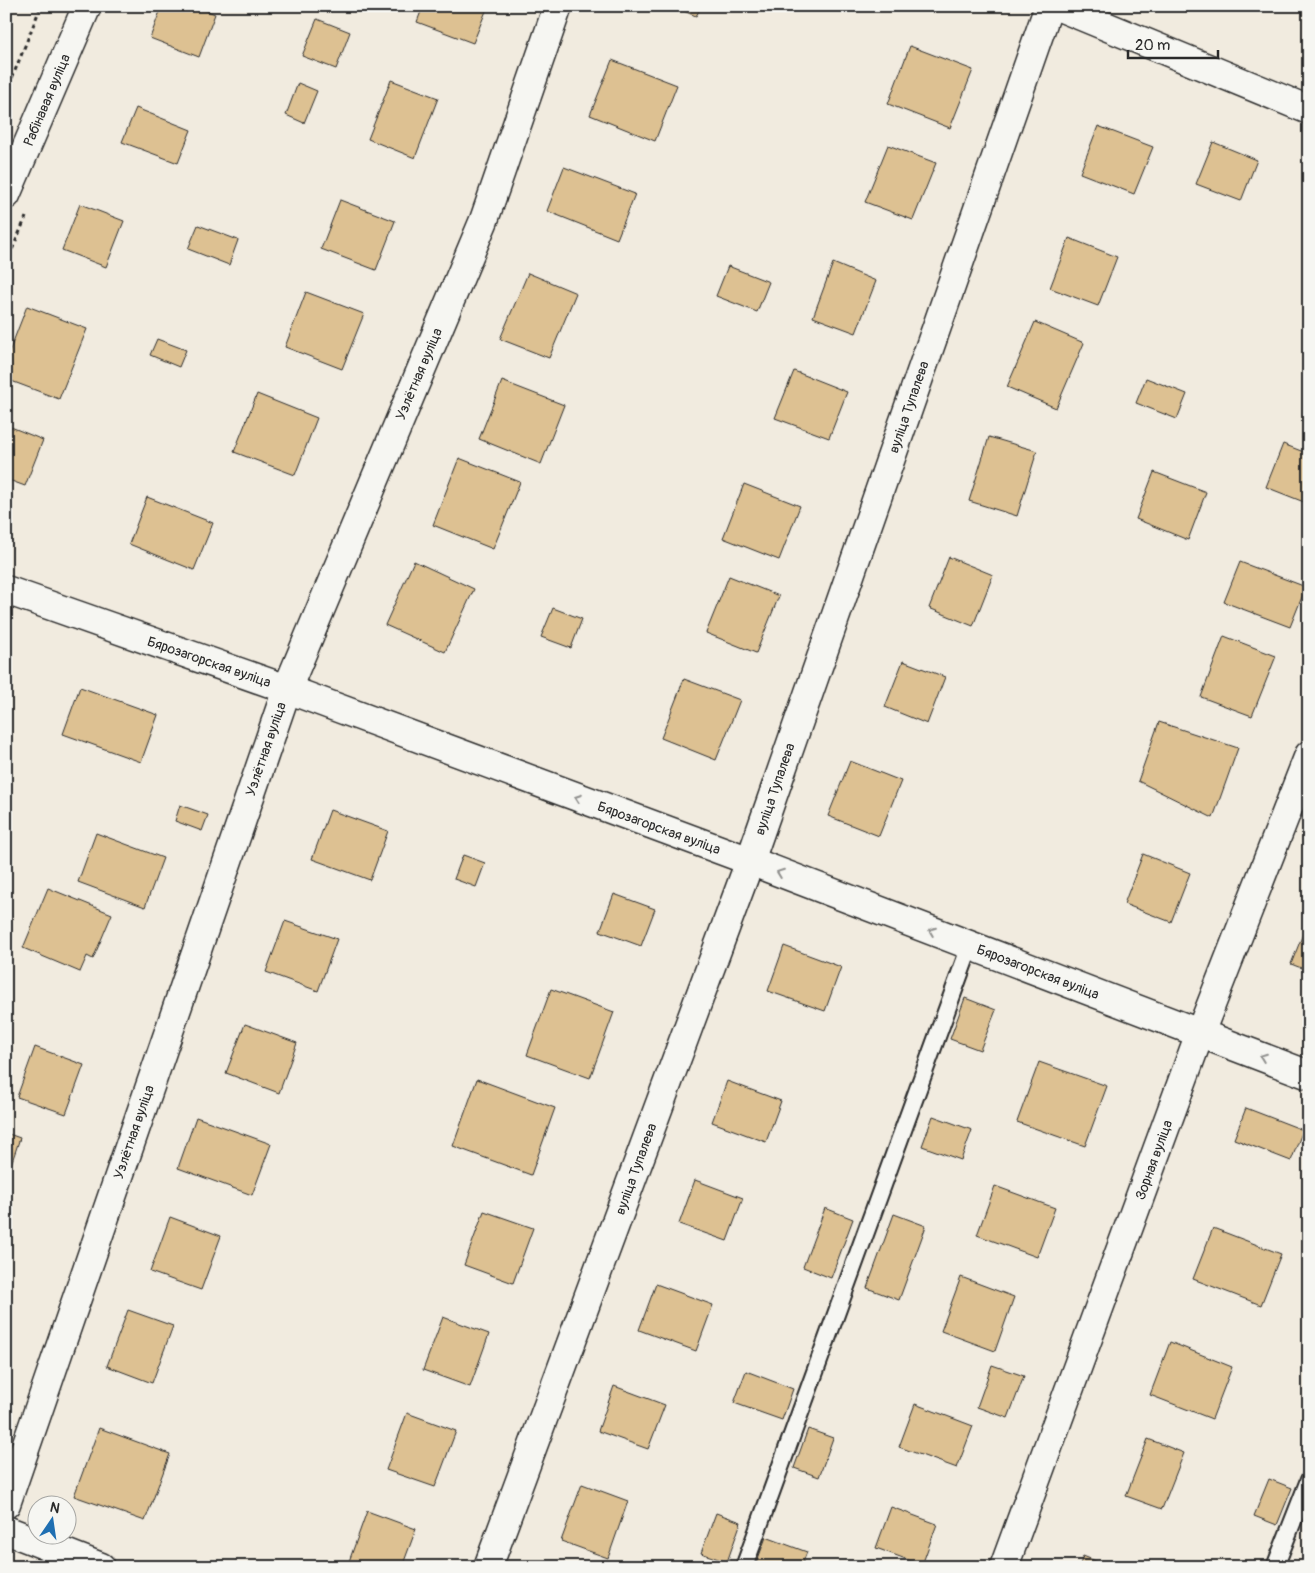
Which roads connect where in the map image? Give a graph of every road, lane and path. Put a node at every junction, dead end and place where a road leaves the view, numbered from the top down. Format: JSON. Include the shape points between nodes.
{"nodes":[{"id":1,"x":41,"y":6,"type":"edge"},
{"id":2,"x":87,"y":6,"type":"edge"},
{"id":3,"x":558,"y":6,"type":"edge"},
{"id":4,"x":1049,"y":6,"type":"edge"},
{"id":5,"x":1057,"y":6,"type":"edge"},
{"id":6,"x":6,"y":93,"type":"edge"},
{"id":7,"x":1309,"y":110,"type":"edge"},
{"id":8,"x":6,"y":195,"type":"edge"},
{"id":9,"x":6,"y":590,"type":"edge"},
{"id":10,"x":287,"y":689,"type":"junction"},
{"id":11,"x":1309,"y":755,"type":"edge"},
{"id":12,"x":750,"y":861,"type":"junction"},
{"id":13,"x":970,"y":946,"type":"junction"},
{"id":14,"x":1200,"y":1034,"type":"junction"},
{"id":15,"x":1309,"y":1075,"type":"edge"},
{"id":16,"x":1309,"y":1480,"type":"edge"},
{"id":17,"x":6,"y":1504,"type":"edge"},
{"id":18,"x":6,"y":1530,"type":"edge"},
{"id":19,"x":101,"y":1567,"type":"edge"},
{"id":20,"x":488,"y":1567,"type":"edge"},
{"id":21,"x":744,"y":1567,"type":"edge"},
{"id":22,"x":1004,"y":1567,"type":"edge"},
{"id":23,"x":1275,"y":1567,"type":"edge"}],
"edges":[{"from":1,"to":6,"type":"path"},
{"from":2,"to":8,"type":"street","name":"Рабінавая вуліца"},
{"from":3,"to":10,"type":"street","name":"Узлётная вуліца","via":[[484,220]]},
{"from":4,"to":12,"type":"street","name":"вуліца Тупалева"},
{"from":5,"to":7,"type":"street"},
{"from":9,"to":10,"type":"street","name":"Бярозагорская вуліца"},
{"from":12,"to":10,"type":"street","name":"Бярозагорская вуліца","one_way":true},
{"from":10,"to":17,"type":"street","name":"Узлётная вуліца"},
{"from":11,"to":14,"type":"street","name":"Зорная вуліца"},
{"from":13,"to":12,"type":"street","name":"Бярозагорская вуліца","one_way":true},
{"from":12,"to":20,"type":"street","name":"вуліца Тупалева"},
{"from":13,"to":14,"type":"street","name":"Бярозагорская вуліца"},
{"from":13,"to":21,"type":"lane"},
{"from":15,"to":14,"type":"street","name":"Бярозагорская вуліца","one_way":true},
{"from":14,"to":22,"type":"street","name":"Зорная вуліца"},
{"from":16,"to":23,"type":"lane"},
{"from":18,"to":19,"type":"street"}]}
